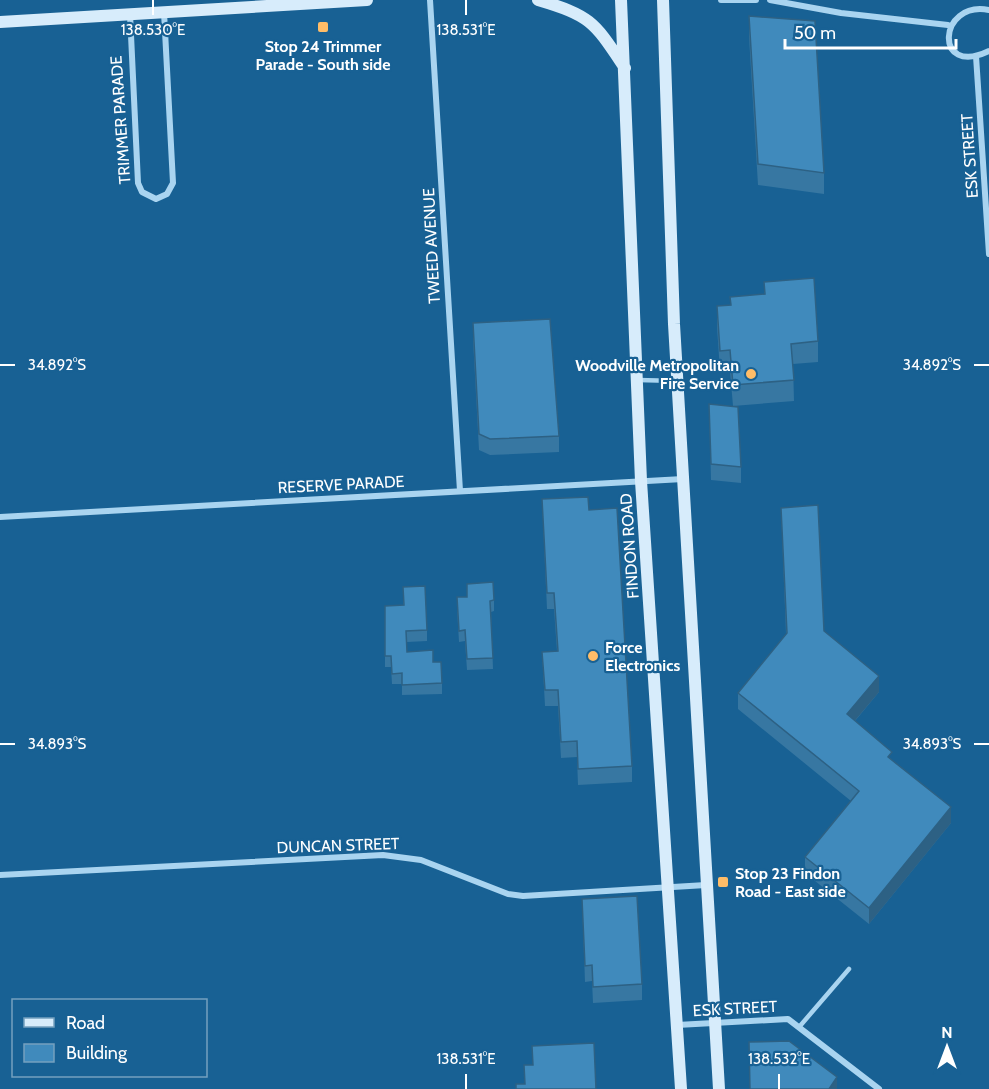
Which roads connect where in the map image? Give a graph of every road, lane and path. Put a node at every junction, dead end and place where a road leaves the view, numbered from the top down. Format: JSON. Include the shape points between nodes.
{"nodes":[{"id":1,"x":367,"y":0,"type":"edge"},
{"id":2,"x":430,"y":0,"type":"edge"},
{"id":3,"x":538,"y":0,"type":"edge"},
{"id":4,"x":621,"y":0,"type":"edge"},
{"id":5,"x":663,"y":0,"type":"edge"},
{"id":6,"x":721,"y":0,"type":"edge"},
{"id":7,"x":756,"y":0,"type":"edge"},
{"id":8,"x":770,"y":0,"type":"edge"},
{"id":9,"x":970,"y":2,"type":"edge"},
{"id":10,"x":259,"y":3,"type":"edge"},
{"id":11,"x":989,"y":10,"type":"edge"},
{"id":12,"x":164,"y":12,"type":"junction"},
{"id":13,"x":130,"y":14,"type":"junction"},
{"id":14,"x":0,"y":22,"type":"edge"},
{"id":15,"x":948,"y":26,"type":"junction"},
{"id":16,"x":989,"y":51,"type":"edge"},
{"id":17,"x":976,"y":56,"type":"junction"},
{"id":18,"x":625,"y":69,"type":"junction"},
{"id":19,"x":989,"y":254,"type":"edge"},
{"id":20,"x":637,"y":380,"type":"junction"},
{"id":21,"x":677,"y":381,"type":"junction"},
{"id":22,"x":683,"y":479,"type":"junction"},
{"id":23,"x":641,"y":481,"type":"junction"},
{"id":24,"x":460,"y":491,"type":"junction"},
{"id":25,"x":0,"y":517,"type":"edge"},
{"id":26,"x":0,"y":875,"type":"edge"},
{"id":27,"x":706,"y":885,"type":"junction"},
{"id":28,"x":669,"y":887,"type":"junction"},
{"id":29,"x":849,"y":969,"type":"dead end"},
{"id":30,"x":714,"y":1023,"type":"junction"},
{"id":31,"x":677,"y":1025,"type":"junction"},
{"id":32,"x":800,"y":1026,"type":"junction"},
{"id":33,"x":681,"y":1089,"type":"edge"},
{"id":34,"x":719,"y":1089,"type":"edge"},
{"id":35,"x":879,"y":1089,"type":"edge"}],
"edges":[{"from":1,"to":10,"type":"main road"},
{"from":2,"to":24,"type":"street","name":"TWEED AVENUE"},
{"from":3,"to":18,"type":"main road","via":[[584,16],[599,30]]},
{"from":4,"to":18,"type":"main road","name":"FINDON ROAD"},
{"from":5,"to":21,"type":"main road"},
{"from":6,"to":7,"type":"street"},
{"from":8,"to":15,"type":"street"},
{"from":9,"to":11,"type":"street"},
{"from":9,"to":15,"type":"street","via":[[959,8]]},
{"from":10,"to":12,"type":"main road"},
{"from":12,"to":13,"type":"main road"},
{"from":12,"to":13,"type":"street","name":"TRIMMER PARADE","via":[[173,183],[167,194],[156,199],[142,192],[138,183]]},
{"from":13,"to":14,"type":"main road"},
{"from":15,"to":17,"type":"street","via":[[948,37],[954,47]]},
{"from":16,"to":17,"type":"street"},
{"from":17,"to":19,"type":"street","name":"ESK STREET"},
{"from":18,"to":20,"type":"main road","name":"FINDON ROAD"},
{"from":20,"to":21,"type":"lane"},
{"from":20,"to":23,"type":"main road","name":"FINDON ROAD"},
{"from":21,"to":22,"type":"main road"},
{"from":22,"to":23,"type":"street","name":"RESERVE PARADE"},
{"from":22,"to":27,"type":"main road"},
{"from":23,"to":24,"type":"street","name":"RESERVE PARADE"},
{"from":23,"to":28,"type":"main road","name":"FINDON ROAD"},
{"from":24,"to":25,"type":"street","name":"RESERVE PARADE"},
{"from":26,"to":28,"type":"street","name":"DUNCAN STREET","via":[[383,855],[421,860],[508,894],[523,896]]},
{"from":27,"to":28,"type":"street","name":"DUNCAN STREET"},
{"from":27,"to":30,"type":"main road"},
{"from":28,"to":31,"type":"main road","name":"FINDON ROAD"},
{"from":29,"to":32,"type":"lane"},
{"from":30,"to":31,"type":"street","name":"ESK STREET"},
{"from":30,"to":32,"type":"street","name":"ESK STREET","via":[[788,1019]]},
{"from":30,"to":34,"type":"main road"},
{"from":31,"to":33,"type":"main road","name":"FINDON ROAD"},
{"from":32,"to":35,"type":"street","name":"ESK STREET"}]}
